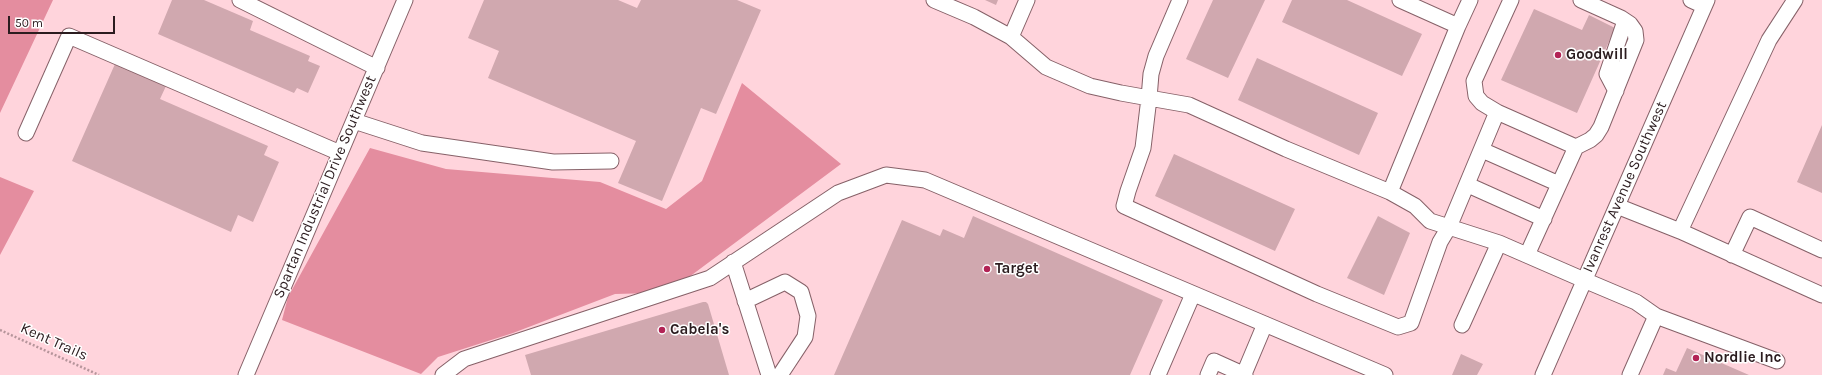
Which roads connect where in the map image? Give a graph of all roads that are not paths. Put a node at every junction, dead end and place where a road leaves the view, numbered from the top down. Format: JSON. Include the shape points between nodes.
{"nodes":[{"id":1,"x":240,"y":0,"type":"edge"},
{"id":2,"x":406,"y":0,"type":"edge"},
{"id":3,"x":934,"y":0,"type":"edge"},
{"id":4,"x":1027,"y":0,"type":"edge"},
{"id":5,"x":1180,"y":0,"type":"edge"},
{"id":6,"x":1400,"y":0,"type":"edge"},
{"id":7,"x":1470,"y":0,"type":"edge"},
{"id":8,"x":1511,"y":0,"type":"edge"},
{"id":9,"x":1581,"y":0,"type":"edge"},
{"id":10,"x":1795,"y":0,"type":"edge"},
{"id":11,"x":1701,"y":2,"type":"edge"},
{"id":12,"x":1458,"y":26,"type":"junction"},
{"id":13,"x":1011,"y":37,"type":"junction"},
{"id":14,"x":376,"y":68,"type":"junction"},
{"id":15,"x":1149,"y":98,"type":"junction"},
{"id":16,"x":1497,"y":112,"type":"junction"},
{"id":17,"x":354,"y":121,"type":"junction"},
{"id":18,"x":26,"y":133,"type":"dead end"},
{"id":19,"x":1576,"y":147,"type":"junction"},
{"id":20,"x":1482,"y":150,"type":"junction"},
{"id":21,"x":340,"y":153,"type":"junction"},
{"id":22,"x":611,"y":161,"type":"dead end"},
{"id":23,"x":1559,"y":184,"type":"junction"},
{"id":24,"x":1468,"y":185,"type":"junction"},
{"id":25,"x":1390,"y":192,"type":"junction"},
{"id":26,"x":1617,"y":206,"type":"junction"},
{"id":27,"x":1544,"y":219,"type":"junction"},
{"id":28,"x":1449,"y":227,"type":"junction"},
{"id":29,"x":1680,"y":231,"type":"junction"},
{"id":30,"x":1499,"y":243,"type":"junction"},
{"id":31,"x":1822,"y":250,"type":"edge"},
{"id":32,"x":1527,"y":255,"type":"junction"},
{"id":33,"x":1732,"y":255,"type":"junction"},
{"id":34,"x":733,"y":262,"type":"junction"},
{"id":35,"x":1584,"y":280,"type":"junction"},
{"id":36,"x":1193,"y":294,"type":"junction"},
{"id":37,"x":1822,"y":296,"type":"edge"},
{"id":38,"x":745,"y":301,"type":"junction"},
{"id":39,"x":1656,"y":316,"type":"junction"},
{"id":40,"x":1265,"y":324,"type":"junction"},
{"id":41,"x":1462,"y":326,"type":"dead end"},
{"id":42,"x":1776,"y":362,"type":"dead end"},
{"id":43,"x":1244,"y":374,"type":"edge"},
{"id":44,"x":246,"y":375,"type":"edge"},
{"id":45,"x":443,"y":375,"type":"edge"},
{"id":46,"x":769,"y":375,"type":"edge"},
{"id":47,"x":780,"y":375,"type":"edge"},
{"id":48,"x":1158,"y":375,"type":"edge"},
{"id":49,"x":1208,"y":375,"type":"edge"},
{"id":50,"x":1385,"y":375,"type":"edge"},
{"id":51,"x":1543,"y":375,"type":"edge"},
{"id":52,"x":1630,"y":375,"type":"edge"}],
"edges":[{"from":1,"to":14,"type":"street"},
{"from":2,"to":14,"type":"street","name":"Spartan Industrial Drive Southwest"},
{"from":3,"to":13,"type":"street","via":[[974,17]]},
{"from":4,"to":13,"type":"street"},
{"from":5,"to":15,"type":"street","via":[[1156,56]]},
{"from":6,"to":12,"type":"street"},
{"from":7,"to":12,"type":"street"},
{"from":8,"to":16,"type":"street","via":[[1474,82],[1476,96]]},
{"from":9,"to":19,"type":"street","via":[[1626,21],[1635,31],[1636,40],[1596,135]]},
{"from":10,"to":29,"type":"street","via":[[1769,40]]},
{"from":11,"to":26,"type":"street","name":"Ivanrest Avenue Southwest"},
{"from":12,"to":25,"type":"street"},
{"from":13,"to":15,"type":"street","via":[[1046,67],[1084,84]]},
{"from":14,"to":17,"type":"street","name":"Spartan Industrial Drive Southwest"},
{"from":15,"to":25,"type":"street","via":[[1190,105],[1286,149]]},
{"from":15,"to":28,"type":"street","via":[[1143,148],[1124,206],[1317,294],[1398,327],[1411,323],[1440,242]]},
{"from":16,"to":19,"type":"street"},
{"from":16,"to":20,"type":"street"},
{"from":17,"to":21,"type":"street","name":"Spartan Industrial Drive Southwest"},
{"from":17,"to":22,"type":"street","via":[[422,143],[553,162]]},
{"from":18,"to":21,"type":"street","via":[[69,36]]},
{"from":19,"to":23,"type":"street"},
{"from":20,"to":23,"type":"street"},
{"from":20,"to":24,"type":"street"},
{"from":21,"to":44,"type":"street","name":"Spartan Industrial Drive Southwest"},
{"from":23,"to":27,"type":"street"},
{"from":24,"to":27,"type":"street"},
{"from":24,"to":28,"type":"street"},
{"from":25,"to":28,"type":"street","via":[[1414,206],[1430,220]]},
{"from":26,"to":29,"type":"street"},
{"from":26,"to":35,"type":"street","name":"Ivanrest Avenue Southwest"},
{"from":27,"to":32,"type":"street"},
{"from":28,"to":30,"type":"street"},
{"from":29,"to":33,"type":"street"},
{"from":30,"to":32,"type":"street"},
{"from":30,"to":41,"type":"street"},
{"from":31,"to":33,"type":"street","via":[[1750,217]]},
{"from":32,"to":35,"type":"street"},
{"from":33,"to":37,"type":"street"},
{"from":34,"to":36,"type":"street","via":[[838,192],[886,175],[925,180]]},
{"from":34,"to":38,"type":"street"},
{"from":34,"to":45,"type":"street","via":[[710,278],[464,359]]},
{"from":35,"to":39,"type":"street","via":[[1636,302]]},
{"from":35,"to":51,"type":"street","name":"Ivanrest Avenue Southwest"},
{"from":36,"to":40,"type":"street"},
{"from":36,"to":48,"type":"street"},
{"from":38,"to":46,"type":"street"},
{"from":38,"to":47,"type":"street","via":[[785,282],[801,292],[808,316],[805,337]]},
{"from":39,"to":42,"type":"street"},
{"from":39,"to":52,"type":"street"},
{"from":40,"to":43,"type":"street"},
{"from":40,"to":50,"type":"street"},
{"from":43,"to":49,"type":"street","via":[[1214,361]]}]}
